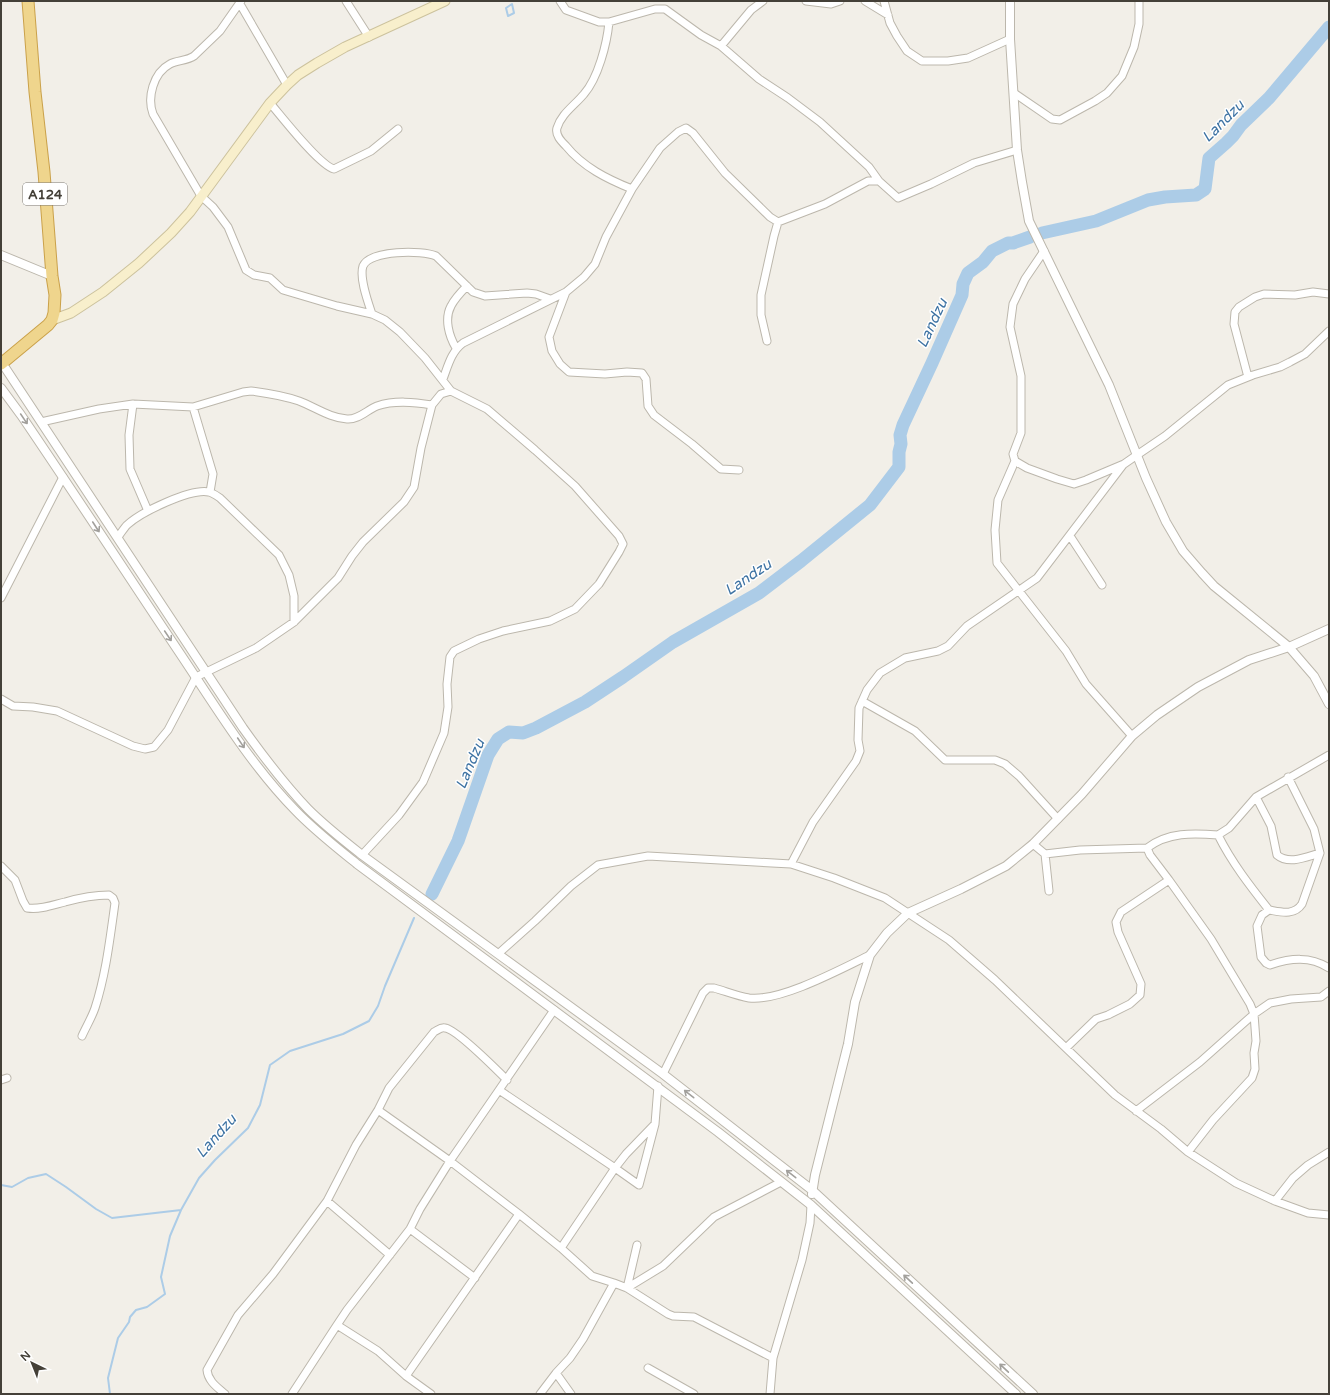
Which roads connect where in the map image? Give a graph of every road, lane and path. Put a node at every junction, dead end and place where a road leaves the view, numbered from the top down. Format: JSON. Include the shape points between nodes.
{"nodes":[{"id":1,"x":28,"y":1,"type":"edge"},
{"id":2,"x":346,"y":1,"type":"edge"},
{"id":3,"x":445,"y":1,"type":"edge"},
{"id":4,"x":560,"y":1,"type":"edge"},
{"id":5,"x":764,"y":1,"type":"edge"},
{"id":6,"x":806,"y":1,"type":"edge"},
{"id":7,"x":840,"y":1,"type":"edge"},
{"id":8,"x":865,"y":1,"type":"edge"},
{"id":9,"x":884,"y":1,"type":"edge"},
{"id":10,"x":1010,"y":1,"type":"edge"},
{"id":11,"x":1139,"y":1,"type":"edge"},
{"id":12,"x":241,"y":2,"type":"edge"},
{"id":13,"x":888,"y":15,"type":"junction"},
{"id":14,"x":609,"y":22,"type":"junction"},
{"id":15,"x":369,"y":36,"type":"junction"},
{"id":16,"x":1010,"y":39,"type":"junction"},
{"id":17,"x":721,"y":46,"type":"junction"},
{"id":18,"x":287,"y":85,"type":"junction"},
{"id":19,"x":1014,"y":93,"type":"junction"},
{"id":20,"x":270,"y":103,"type":"junction"},
{"id":21,"x":398,"y":128,"type":"dead end"},
{"id":22,"x":1017,"y":150,"type":"junction"},
{"id":23,"x":880,"y":181,"type":"junction"},
{"id":24,"x":632,"y":189,"type":"junction"},
{"id":25,"x":201,"y":196,"type":"junction"},
{"id":26,"x":778,"y":222,"type":"junction"},
{"id":27,"x":1044,"y":251,"type":"junction"},
{"id":28,"x":1,"y":255,"type":"edge"},
{"id":29,"x":52,"y":276,"type":"junction"},
{"id":30,"x":467,"y":286,"type":"junction"},
{"id":31,"x":566,"y":292,"type":"junction"},
{"id":32,"x":1329,"y":294,"type":"edge"},
{"id":33,"x":550,"y":299,"type":"junction"},
{"id":34,"x":372,"y":314,"type":"junction"},
{"id":35,"x":52,"y":320,"type":"junction"},
{"id":36,"x":1329,"y":331,"type":"edge"},
{"id":37,"x":767,"y":341,"type":"dead end"},
{"id":38,"x":456,"y":348,"type":"junction"},
{"id":39,"x":2,"y":363,"type":"edge"},
{"id":40,"x":1248,"y":377,"type":"junction"},
{"id":41,"x":443,"y":379,"type":"junction"},
{"id":42,"x":1,"y":388,"type":"edge"},
{"id":43,"x":451,"y":391,"type":"junction"},
{"id":44,"x":133,"y":404,"type":"junction"},
{"id":45,"x":432,"y":405,"type":"junction"},
{"id":46,"x":193,"y":407,"type":"junction"},
{"id":47,"x":41,"y":422,"type":"junction"},
{"id":48,"x":1137,"y":455,"type":"junction"},
{"id":49,"x":1015,"y":462,"type":"junction"},
{"id":50,"x":1124,"y":464,"type":"junction"},
{"id":51,"x":739,"y":470,"type":"dead end"},
{"id":52,"x":63,"y":477,"type":"junction"},
{"id":53,"x":210,"y":492,"type":"junction"},
{"id":54,"x":148,"y":511,"type":"junction"},
{"id":55,"x":1070,"y":536,"type":"junction"},
{"id":56,"x":118,"y":537,"type":"junction"},
{"id":57,"x":1102,"y":585,"type":"dead end"},
{"id":58,"x":1018,"y":591,"type":"junction"},
{"id":59,"x":1,"y":598,"type":"edge"},
{"id":60,"x":294,"y":622,"type":"junction"},
{"id":61,"x":1329,"y":629,"type":"edge"},
{"id":62,"x":1289,"y":647,"type":"junction"},
{"id":63,"x":206,"y":672,"type":"junction"},
{"id":64,"x":196,"y":678,"type":"junction"},
{"id":65,"x":1,"y":699,"type":"edge"},
{"id":66,"x":862,"y":701,"type":"junction"},
{"id":67,"x":1329,"y":704,"type":"edge"},
{"id":68,"x":1132,"y":736,"type":"junction"},
{"id":69,"x":1329,"y":755,"type":"edge"},
{"id":70,"x":1288,"y":777,"type":"junction"},
{"id":71,"x":1256,"y":797,"type":"junction"},
{"id":72,"x":1058,"y":819,"type":"junction"},
{"id":73,"x":1218,"y":836,"type":"junction"},
{"id":74,"x":1033,"y":844,"type":"junction"},
{"id":75,"x":1147,"y":848,"type":"junction"},
{"id":76,"x":1320,"y":853,"type":"junction"},
{"id":77,"x":1045,"y":854,"type":"junction"},
{"id":78,"x":362,"y":855,"type":"junction"},
{"id":79,"x":791,"y":864,"type":"junction"},
{"id":80,"x":1,"y":866,"type":"edge"},
{"id":81,"x":1169,"y":880,"type":"junction"},
{"id":82,"x":1049,"y":891,"type":"dead end"},
{"id":83,"x":1269,"y":910,"type":"junction"},
{"id":84,"x":908,"y":913,"type":"junction"},
{"id":85,"x":498,"y":954,"type":"junction"},
{"id":86,"x":870,"y":955,"type":"junction"},
{"id":87,"x":1329,"y":968,"type":"edge"},
{"id":88,"x":1329,"y":991,"type":"edge"},
{"id":89,"x":554,"y":1010,"type":"junction"},
{"id":90,"x":1254,"y":1014,"type":"junction"},
{"id":91,"x":82,"y":1036,"type":"dead end"},
{"id":92,"x":1066,"y":1048,"type":"junction"},
{"id":93,"x":663,"y":1074,"type":"junction"},
{"id":94,"x":507,"y":1080,"type":"junction"},
{"id":95,"x":658,"y":1086,"type":"junction"},
{"id":96,"x":499,"y":1090,"type":"junction"},
{"id":97,"x":378,"y":1110,"type":"junction"},
{"id":98,"x":1136,"y":1111,"type":"junction"},
{"id":99,"x":655,"y":1124,"type":"junction"},
{"id":100,"x":1188,"y":1152,"type":"junction"},
{"id":101,"x":1329,"y":1152,"type":"edge"},
{"id":102,"x":450,"y":1161,"type":"junction"},
{"id":103,"x":615,"y":1168,"type":"junction"},
{"id":104,"x":781,"y":1182,"type":"junction"},
{"id":105,"x":812,"y":1190,"type":"junction"},
{"id":106,"x":327,"y":1201,"type":"junction"},
{"id":107,"x":1275,"y":1202,"type":"junction"},
{"id":108,"x":811,"y":1205,"type":"junction"},
{"id":109,"x":519,"y":1214,"type":"junction"},
{"id":110,"x":1329,"y":1214,"type":"edge"},
{"id":111,"x":410,"y":1229,"type":"junction"},
{"id":112,"x":637,"y":1245,"type":"dead end"},
{"id":113,"x":560,"y":1248,"type":"junction"},
{"id":114,"x":390,"y":1255,"type":"junction"},
{"id":115,"x":475,"y":1278,"type":"junction"},
{"id":116,"x":614,"y":1283,"type":"junction"},
{"id":117,"x":627,"y":1288,"type":"junction"},
{"id":118,"x":337,"y":1325,"type":"junction"},
{"id":119,"x":773,"y":1358,"type":"junction"},
{"id":120,"x":648,"y":1368,"type":"dead end"},
{"id":121,"x":556,"y":1374,"type":"junction"},
{"id":122,"x":406,"y":1376,"type":"junction"},
{"id":123,"x":293,"y":1393,"type":"edge"},
{"id":124,"x":225,"y":1394,"type":"edge"},
{"id":125,"x":431,"y":1394,"type":"edge"},
{"id":126,"x":540,"y":1394,"type":"edge"},
{"id":127,"x":571,"y":1394,"type":"edge"},
{"id":128,"x":694,"y":1394,"type":"edge"},
{"id":129,"x":770,"y":1394,"type":"edge"},
{"id":130,"x":1016,"y":1394,"type":"edge"},
{"id":131,"x":1033,"y":1394,"type":"edge"}],
"edges":[{"from":1,"to":29,"type":"highway","number":"A124"},
{"from":2,"to":15,"type":"street"},
{"from":3,"to":15,"type":"main road"},
{"from":4,"to":14,"type":"street","via":[[566,10],[599,22]]},
{"from":5,"to":17,"type":"street","via":[[751,10]]},
{"from":6,"to":7,"type":"street","via":[[831,4]]},
{"from":8,"to":13,"type":"street"},
{"from":9,"to":13,"type":"street"},
{"from":10,"to":16,"type":"street"},
{"from":11,"to":19,"type":"street","via":[[1139,24],[1134,47],[1122,76],[1107,93],[1060,120],[1052,119]]},
{"from":12,"to":18,"type":"street"},
{"from":12,"to":25,"type":"street","via":[[221,29],[194,56],[170,64],[162,70],[154,83],[150,100],[153,114]]},
{"from":13,"to":16,"type":"street","via":[[893,29],[907,51],[922,61],[968,58]]},
{"from":14,"to":17,"type":"street","via":[[655,9],[665,9]]},
{"from":14,"to":24,"type":"street","via":[[608,37],[594,77],[557,129],[572,154],[592,170]]},
{"from":15,"to":18,"type":"main road","via":[[317,63]]},
{"from":16,"to":19,"type":"street"},
{"from":17,"to":23,"type":"street","via":[[759,79],[820,122],[869,167]]},
{"from":18,"to":20,"type":"main road"},
{"from":19,"to":22,"type":"street"},
{"from":20,"to":21,"type":"street","via":[[325,165],[334,169],[371,151]]},
{"from":20,"to":25,"type":"main road"},
{"from":22,"to":23,"type":"street","via":[[974,163],[898,198]]},
{"from":22,"to":27,"type":"street","via":[[1030,221]]},
{"from":23,"to":26,"type":"street","via":[[868,181],[825,204]]},
{"from":24,"to":26,"type":"street","via":[[660,148],[686,128],[693,133],[725,173]]},
{"from":24,"to":31,"type":"street","via":[[606,237],[595,264]]},
{"from":25,"to":34,"type":"street","via":[[228,227],[246,270],[254,275],[270,278],[283,290]]},
{"from":25,"to":35,"type":"main road","via":[[171,233],[139,263],[90,301],[71,313]]},
{"from":26,"to":37,"type":"street","via":[[761,295]]},
{"from":27,"to":48,"type":"street","via":[[1109,385]]},
{"from":27,"to":49,"type":"street","via":[[1025,279],[1013,304],[1010,327],[1021,376],[1021,433],[1013,454]]},
{"from":28,"to":29,"type":"street"},
{"from":29,"to":35,"type":"highway","number":"A124","via":[[55,295]]},
{"from":30,"to":33,"type":"street","via":[[473,292],[485,296],[528,293]]},
{"from":30,"to":34,"type":"street","via":[[440,259],[429,253],[411,252],[372,258],[363,266],[362,277]]},
{"from":30,"to":38,"type":"street","via":[[454,301],[448,315],[448,330]]},
{"from":31,"to":33,"type":"street"},
{"from":31,"to":51,"type":"street","via":[[549,337],[552,351],[560,364],[569,372],[642,373],[646,379],[648,406],[654,415],[721,469]]},
{"from":32,"to":40,"type":"street","via":[[1264,294],[1239,307],[1235,312],[1234,324]]},
{"from":33,"to":38,"type":"street"},
{"from":34,"to":41,"type":"street","via":[[400,332]]},
{"from":35,"to":39,"type":"highway"},
{"from":36,"to":40,"type":"street","via":[[1300,357],[1280,367]]},
{"from":38,"to":41,"type":"street"},
{"from":39,"to":47,"type":"street"},
{"from":40,"to":48,"type":"street","via":[[1228,385],[1165,436]]},
{"from":41,"to":43,"type":"street"},
{"from":42,"to":52,"type":"street","one_way":true},
{"from":43,"to":45,"type":"street","via":[[441,394]]},
{"from":43,"to":78,"type":"street","via":[[487,409],[575,486],[623,544],[599,584],[575,609],[550,621],[479,639],[454,651],[450,657],[444,733],[423,782],[399,815]]},
{"from":44,"to":46,"type":"street"},
{"from":44,"to":47,"type":"street","via":[[99,408]]},
{"from":44,"to":54,"type":"street","via":[[129,435],[130,469]]},
{"from":45,"to":46,"type":"street","via":[[411,402],[377,406],[349,420],[330,416],[298,401],[251,391]]},
{"from":45,"to":60,"type":"street","via":[[414,487],[404,502],[362,542],[338,578]]},
{"from":46,"to":53,"type":"street","via":[[213,474]]},
{"from":47,"to":56,"type":"street"},
{"from":48,"to":50,"type":"street"},
{"from":48,"to":62,"type":"street","via":[[1166,522],[1183,551],[1214,586]]},
{"from":49,"to":50,"type":"street","via":[[1074,484]]},
{"from":49,"to":58,"type":"street","via":[[998,500],[995,530],[997,563]]},
{"from":50,"to":55,"type":"street"},
{"from":52,"to":59,"type":"street"},
{"from":52,"to":64,"type":"street","one_way":true},
{"from":53,"to":54,"type":"street","via":[[196,492],[176,498]]},
{"from":53,"to":60,"type":"street","via":[[220,498],[279,556],[289,575],[294,596]]},
{"from":54,"to":56,"type":"street","via":[[128,524]]},
{"from":55,"to":57,"type":"street"},
{"from":55,"to":58,"type":"street","via":[[1037,578]]},
{"from":56,"to":63,"type":"street"},
{"from":58,"to":66,"type":"street","via":[[967,626],[948,646],[938,651],[905,658],[880,673]]},
{"from":58,"to":68,"type":"street","via":[[1066,651],[1086,684]]},
{"from":60,"to":63,"type":"street","via":[[256,648]]},
{"from":61,"to":62,"type":"street"},
{"from":62,"to":67,"type":"street","via":[[1314,676]]},
{"from":62,"to":68,"type":"street","via":[[1249,660],[1198,687],[1156,715]]},
{"from":63,"to":64,"type":"street"},
{"from":63,"to":78,"type":"street","via":[[270,766],[308,808]]},
{"from":64,"to":65,"type":"street","via":[[168,730],[154,747],[145,749],[133,746],[57,711],[13,706]]},
{"from":64,"to":89,"type":"street","one_way":true,"via":[[273,786],[323,837]]},
{"from":66,"to":72,"type":"street","via":[[915,731],[945,760],[995,760],[1005,764]]},
{"from":66,"to":79,"type":"street","via":[[859,708],[860,751],[856,761],[813,822]]},
{"from":68,"to":72,"type":"street"},
{"from":69,"to":70,"type":"street"},
{"from":70,"to":71,"type":"street"},
{"from":70,"to":76,"type":"street","via":[[1314,829]]},
{"from":71,"to":73,"type":"street","via":[[1229,828]]},
{"from":71,"to":76,"type":"street","via":[[1271,826],[1277,855],[1282,859],[1291,860]]},
{"from":72,"to":74,"type":"street"},
{"from":73,"to":75,"type":"street","via":[[1182,834],[1156,841]]},
{"from":73,"to":83,"type":"street","via":[[1245,880]]},
{"from":74,"to":77,"type":"street"},
{"from":74,"to":84,"type":"street","via":[[1006,866]]},
{"from":75,"to":77,"type":"street"},
{"from":75,"to":81,"type":"street"},
{"from":76,"to":83,"type":"street","via":[[1299,909],[1293,912]]},
{"from":77,"to":82,"type":"street"},
{"from":78,"to":85,"type":"street"},
{"from":79,"to":84,"type":"street","via":[[885,898]]},
{"from":79,"to":85,"type":"street","via":[[648,856],[598,865],[571,886]]},
{"from":80,"to":91,"type":"street","via":[[16,880],[27,908],[39,908],[103,895],[113,898],[115,903],[101,984],[95,1009]]},
{"from":81,"to":90,"type":"street","via":[[1211,939]]},
{"from":81,"to":92,"type":"street","via":[[1121,912],[1116,922],[1141,984],[1140,995],[1130,1004],[1096,1019]]},
{"from":83,"to":87,"type":"street","via":[[1262,915],[1257,926],[1261,957],[1266,962],[1270,965],[1303,958],[1320,962]]},
{"from":84,"to":86,"type":"street","via":[[886,933]]},
{"from":84,"to":92,"type":"street","via":[[948,940],[995,980]]},
{"from":85,"to":93,"type":"street"},
{"from":86,"to":93,"type":"street","via":[[804,985],[772,996],[750,998],[708,988]]},
{"from":86,"to":105,"type":"street","via":[[855,1002],[848,1044]]},
{"from":88,"to":90,"type":"street","via":[[1321,997],[1270,1004]]},
{"from":89,"to":94,"type":"street"},
{"from":89,"to":95,"type":"street"},
{"from":90,"to":98,"type":"street","via":[[1200,1062]]},
{"from":90,"to":100,"type":"street","via":[[1256,1041],[1255,1069],[1252,1078],[1213,1120]]},
{"from":92,"to":98,"type":"street"},
{"from":105,"to":93,"type":"street","one_way":true},
{"from":94,"to":96,"type":"street"},
{"from":94,"to":97,"type":"street","via":[[460,1036],[448,1028],[440,1028],[389,1088]]},
{"from":95,"to":99,"type":"street"},
{"from":95,"to":104,"type":"street"},
{"from":96,"to":102,"type":"street"},
{"from":96,"to":103,"type":"street"},
{"from":97,"to":102,"type":"street"},
{"from":97,"to":106,"type":"street","via":[[356,1145]]},
{"from":98,"to":100,"type":"street"},
{"from":99,"to":103,"type":"street"},
{"from":99,"to":103,"type":"street","via":[[639,1185]]},
{"from":100,"to":107,"type":"street","via":[[1236,1183]]},
{"from":101,"to":107,"type":"street","via":[[1293,1178]]},
{"from":102,"to":109,"type":"street"},
{"from":102,"to":111,"type":"street"},
{"from":103,"to":113,"type":"street"},
{"from":104,"to":108,"type":"street"},
{"from":104,"to":117,"type":"street","via":[[714,1216],[663,1266]]},
{"from":105,"to":108,"type":"street"},
{"from":131,"to":105,"type":"street","one_way":true},
{"from":106,"to":114,"type":"street"},
{"from":106,"to":124,"type":"street","via":[[273,1274],[238,1315],[207,1370],[211,1381]]},
{"from":107,"to":110,"type":"street","via":[[1308,1213]]},
{"from":108,"to":119,"type":"street","via":[[802,1260]]},
{"from":108,"to":130,"type":"street"},
{"from":109,"to":113,"type":"street"},
{"from":109,"to":115,"type":"street"},
{"from":111,"to":114,"type":"street"},
{"from":111,"to":115,"type":"street"},
{"from":112,"to":117,"type":"street"},
{"from":113,"to":116,"type":"street","via":[[592,1276]]},
{"from":114,"to":118,"type":"street"},
{"from":115,"to":122,"type":"street"},
{"from":116,"to":117,"type":"street"},
{"from":116,"to":121,"type":"street","via":[[583,1339]]},
{"from":117,"to":119,"type":"street","via":[[668,1314],[694,1317]]},
{"from":118,"to":122,"type":"street","via":[[378,1351]]},
{"from":118,"to":123,"type":"street"},
{"from":119,"to":129,"type":"street"},
{"from":120,"to":128,"type":"street"},
{"from":121,"to":126,"type":"street"},
{"from":121,"to":127,"type":"street"},
{"from":122,"to":125,"type":"street"}]}
